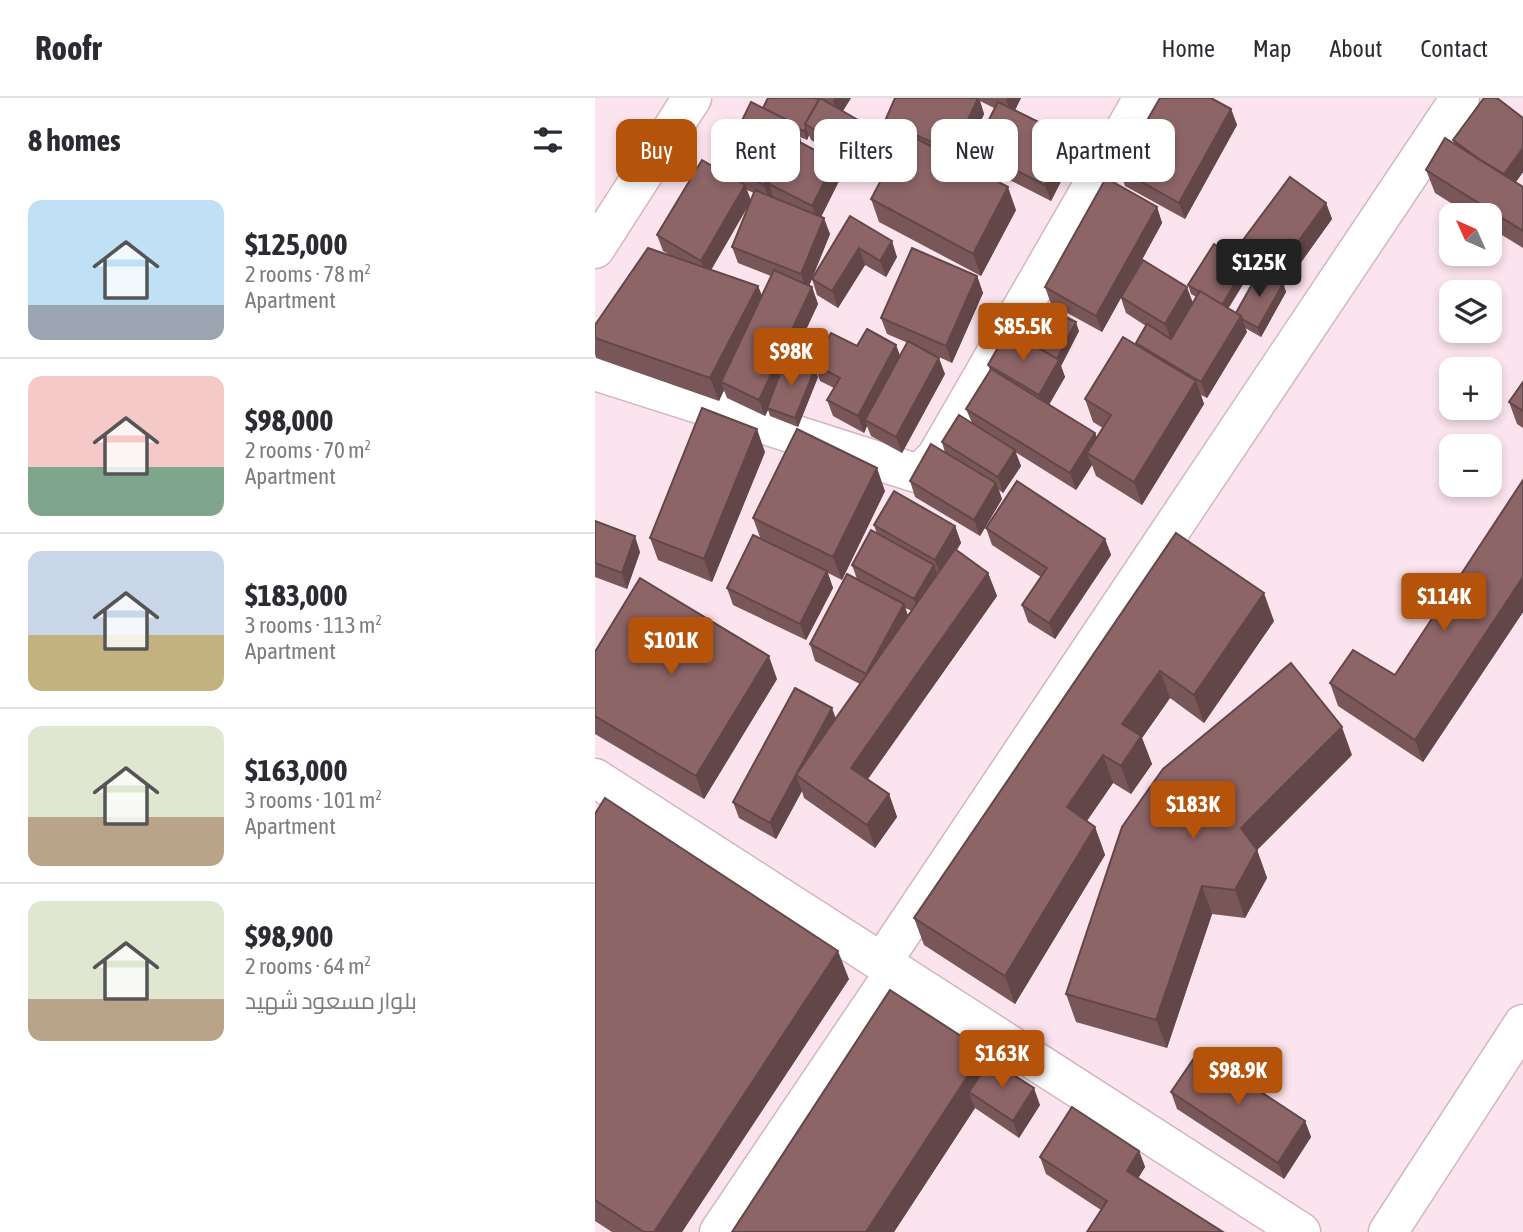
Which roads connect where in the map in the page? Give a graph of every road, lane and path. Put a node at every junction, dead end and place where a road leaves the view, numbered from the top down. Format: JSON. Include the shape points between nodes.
{"nodes":[{"id":1,"x":692,"y":98,"type":"edge"},
{"id":2,"x":1143,"y":98,"type":"edge"},
{"id":3,"x":1460,"y":98,"type":"edge"},
{"id":4,"x":595,"y":249,"type":"edge"},
{"id":5,"x":595,"y":371,"type":"edge"},
{"id":6,"x":595,"y":778,"type":"edge"},
{"id":7,"x":888,"y":966,"type":"junction"},
{"id":8,"x":1523,"y":1024,"type":"edge"},
{"id":9,"x":719,"y":1232,"type":"edge"},
{"id":10,"x":1301,"y":1232,"type":"edge"},
{"id":11,"x":1388,"y":1232,"type":"edge"}],
"edges":[{"from":1,"to":4,"type":"street"},
{"from":2,"to":5,"type":"street","via":[[936,457],[919,474]]},
{"from":3,"to":7,"type":"street"},
{"from":6,"to":7,"type":"street"},
{"from":7,"to":9,"type":"street"},
{"from":7,"to":10,"type":"street"},
{"from":8,"to":11,"type":"street"}]}
